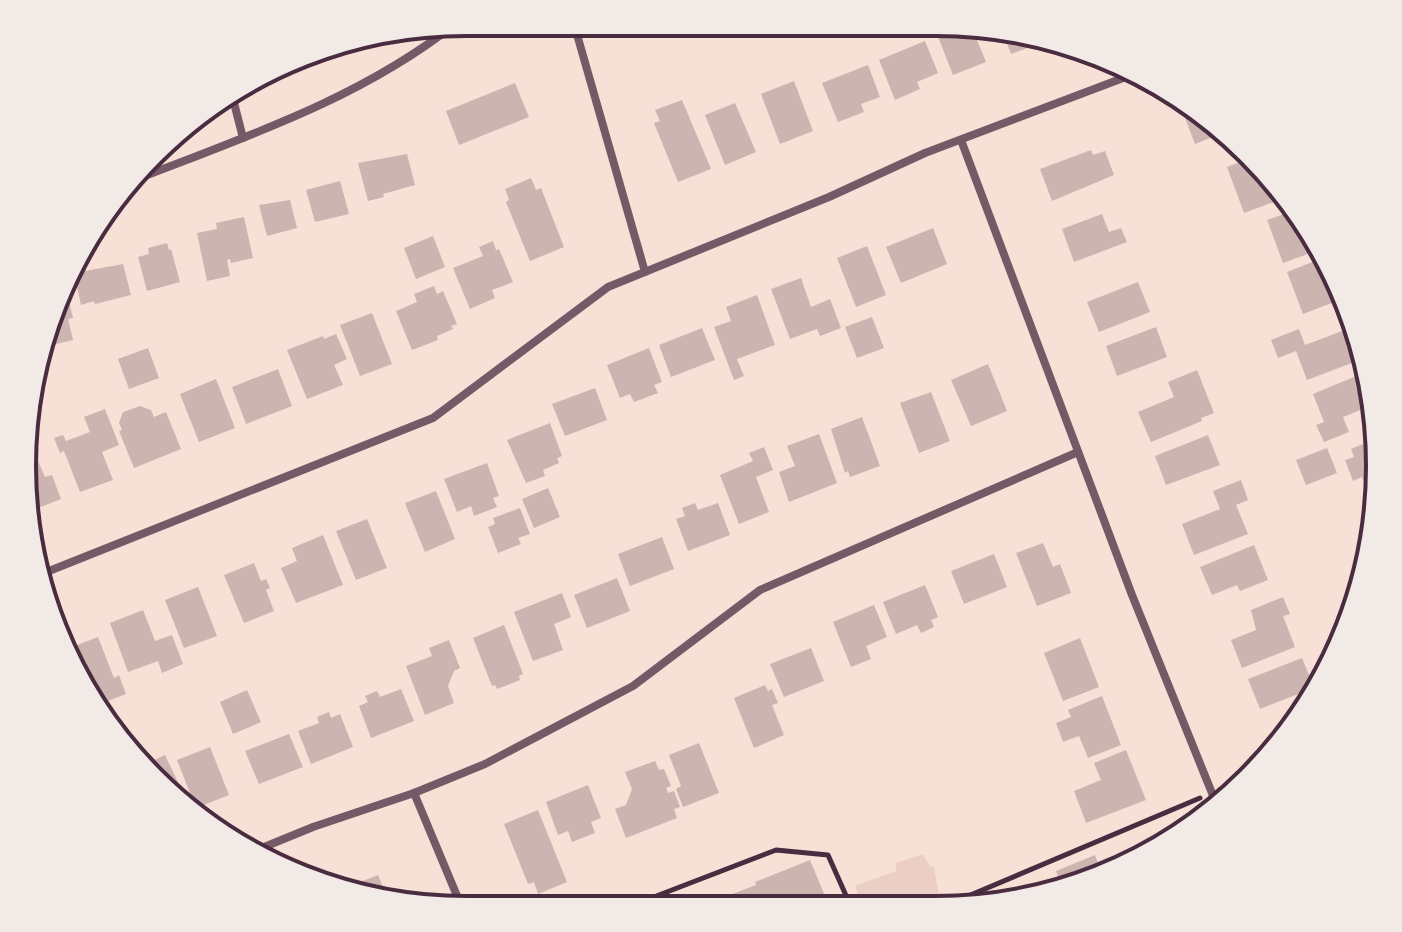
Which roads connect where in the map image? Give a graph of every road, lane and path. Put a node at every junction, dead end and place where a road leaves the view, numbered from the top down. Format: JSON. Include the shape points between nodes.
{"nodes":[{"id":1,"x":577,"y":36,"type":"edge"},
{"id":2,"x":439,"y":37,"type":"edge"},
{"id":3,"x":1122,"y":78,"type":"edge"},
{"id":4,"x":234,"y":104,"type":"edge"},
{"id":5,"x":243,"y":138,"type":"junction"},
{"id":6,"x":961,"y":140,"type":"junction"},
{"id":7,"x":151,"y":174,"type":"edge"},
{"id":8,"x":645,"y":272,"type":"junction"},
{"id":9,"x":1078,"y":452,"type":"junction"},
{"id":10,"x":49,"y":571,"type":"edge"},
{"id":11,"x":1211,"y":792,"type":"junction"},
{"id":12,"x":414,"y":793,"type":"junction"},
{"id":13,"x":1212,"y":795,"type":"edge"},
{"id":14,"x":266,"y":846,"type":"edge"},
{"id":15,"x":972,"y":894,"type":"edge"},
{"id":16,"x":457,"y":896,"type":"edge"},
{"id":17,"x":656,"y":896,"type":"edge"},
{"id":18,"x":846,"y":896,"type":"edge"}],
"edges":[{"from":1,"to":8,"type":"street"},
{"from":2,"to":5,"type":"street","via":[[378,77]]},
{"from":3,"to":6,"type":"street"},
{"from":4,"to":5,"type":"street"},
{"from":5,"to":7,"type":"street"},
{"from":6,"to":8,"type":"street"},
{"from":6,"to":9,"type":"street"},
{"from":8,"to":10,"type":"street","via":[[608,287],[433,418]]},
{"from":9,"to":11,"type":"street"},
{"from":9,"to":12,"type":"street","via":[[760,590],[633,686],[485,764]]},
{"from":11,"to":13,"type":"street"},
{"from":11,"to":15,"type":"path"},
{"from":12,"to":14,"type":"street"},
{"from":12,"to":16,"type":"street"},
{"from":17,"to":18,"type":"path","via":[[776,850],[828,855]]}]}
